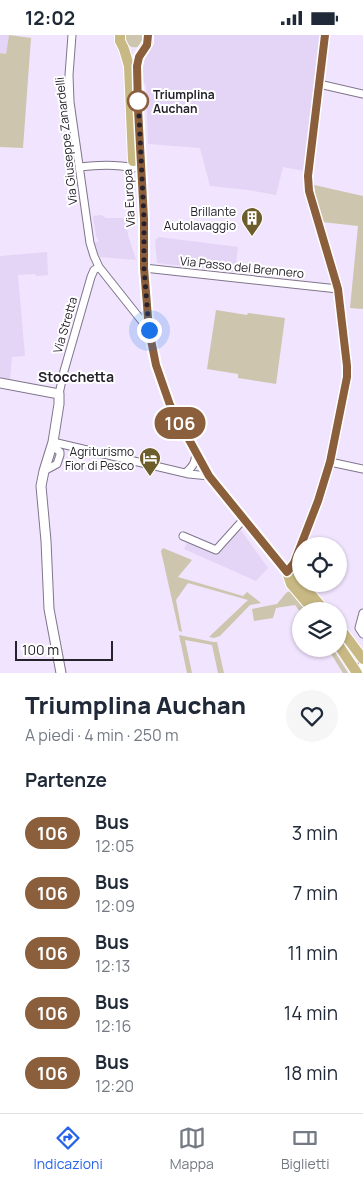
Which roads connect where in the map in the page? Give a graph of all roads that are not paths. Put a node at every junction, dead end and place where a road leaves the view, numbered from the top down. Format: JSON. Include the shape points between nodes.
{"nodes":[{"id":1,"x":72,"y":35,"type":"edge"},
{"id":2,"x":120,"y":35,"type":"edge"},
{"id":3,"x":148,"y":35,"type":"edge"},
{"id":4,"x":325,"y":35,"type":"edge"},
{"id":5,"x":145,"y":48,"type":"junction"},
{"id":6,"x":124,"y":49,"type":"junction"},
{"id":7,"x":319,"y":84,"type":"junction"},
{"id":8,"x":363,"y":94,"type":"edge"},
{"id":9,"x":79,"y":167,"type":"junction"},
{"id":10,"x":134,"y":168,"type":"junction"},
{"id":11,"x":144,"y":263,"type":"junction"},
{"id":12,"x":99,"y":267,"type":"junction"},
{"id":13,"x":338,"y":289,"type":"junction"},
{"id":14,"x":149,"y":330,"type":"junction"},
{"id":15,"x":0,"y":383,"type":"edge"},
{"id":16,"x":59,"y":394,"type":"junction"},
{"id":17,"x":52,"y":444,"type":"junction"},
{"id":18,"x":196,"y":453,"type":"junction"},
{"id":19,"x":330,"y":462,"type":"junction"},
{"id":20,"x":363,"y":469,"type":"edge"},
{"id":21,"x":185,"y":473,"type":"junction"},
{"id":22,"x":209,"y":476,"type":"junction"},
{"id":23,"x":244,"y":520,"type":"junction"},
{"id":24,"x":183,"y":536,"type":"dead end"},
{"id":25,"x":287,"y":572,"type":"junction"},
{"id":26,"x":292,"y":576,"type":"edge"},
{"id":27,"x":309,"y":592,"type":"edge"},
{"id":28,"x":306,"y":602,"type":"edge"},
{"id":29,"x":317,"y":602,"type":"edge"},
{"id":30,"x":363,"y":613,"type":"edge"},
{"id":31,"x":347,"y":632,"type":"edge"},
{"id":32,"x":363,"y":634,"type":"edge"},
{"id":33,"x":347,"y":638,"type":"edge"},
{"id":34,"x":347,"y":657,"type":"edge"},
{"id":35,"x":363,"y":659,"type":"edge"},
{"id":36,"x":61,"y":673,"type":"edge"},
{"id":37,"x":358,"y":673,"type":"edge"}],
"edges":[{"from":1,"to":9,"type":"street","name":"Via Giuseppe Zanardelli","via":[[70,102]]},
{"from":2,"to":6,"type":"main road","name":"Via Europa"},
{"from":3,"to":5,"type":"main road","name":"Via Europa"},
{"from":4,"to":7,"type":"street"},
{"from":5,"to":6,"type":"main road","via":[[133,53]]},
{"from":5,"to":11,"type":"main road","name":"Via Europa","via":[[137,66]]},
{"from":6,"to":10,"type":"main road","name":"Via Europa","via":[[131,82]]},
{"from":7,"to":8,"type":"street"},
{"from":7,"to":13,"type":"street","via":[[309,191]]},
{"from":9,"to":10,"type":"street","via":[[114,165]]},
{"from":9,"to":12,"type":"street","name":"Via Giuseppe Zanardelli","via":[[90,243]]},
{"from":10,"to":11,"type":"main road","name":"Via Europa"},
{"from":11,"to":13,"type":"street","name":"Via Passo del Brennero"},
{"from":11,"to":14,"type":"main road"},
{"from":12,"to":14,"type":"street"},
{"from":12,"to":16,"type":"street","name":"Via Stretta","via":[[91,277]]},
{"from":13,"to":19,"type":"street","via":[[347,377]]},
{"from":14,"to":18,"type":"main road","via":[[156,365],[170,405]]},
{"from":15,"to":16,"type":"street"},
{"from":16,"to":17,"type":"street","name":"Via Stretta"},
{"from":17,"to":21,"type":"street"},
{"from":17,"to":36,"type":"street","name":"Via Stretta","via":[[40,486],[50,609]]},
{"from":18,"to":21,"type":"street","via":[[196,462]]},
{"from":18,"to":22,"type":"main road"},
{"from":19,"to":20,"type":"street"},
{"from":19,"to":25,"type":"street","via":[[308,530]]},
{"from":21,"to":22,"type":"street"},
{"from":22,"to":23,"type":"main road"},
{"from":23,"to":24,"type":"street","via":[[216,550]]},
{"from":23,"to":25,"type":"main road"},
{"from":25,"to":26,"type":"main road"},
{"from":25,"to":28,"type":"main road","via":[[291,584]]},
{"from":27,"to":29,"type":"main road"},
{"from":30,"to":32,"type":"street","via":[[359,628]]},
{"from":31,"to":32,"type":"street"},
{"from":33,"to":35,"type":"main road"},
{"from":34,"to":37,"type":"main road"},
{"from":35,"to":37,"type":"street"}]}
